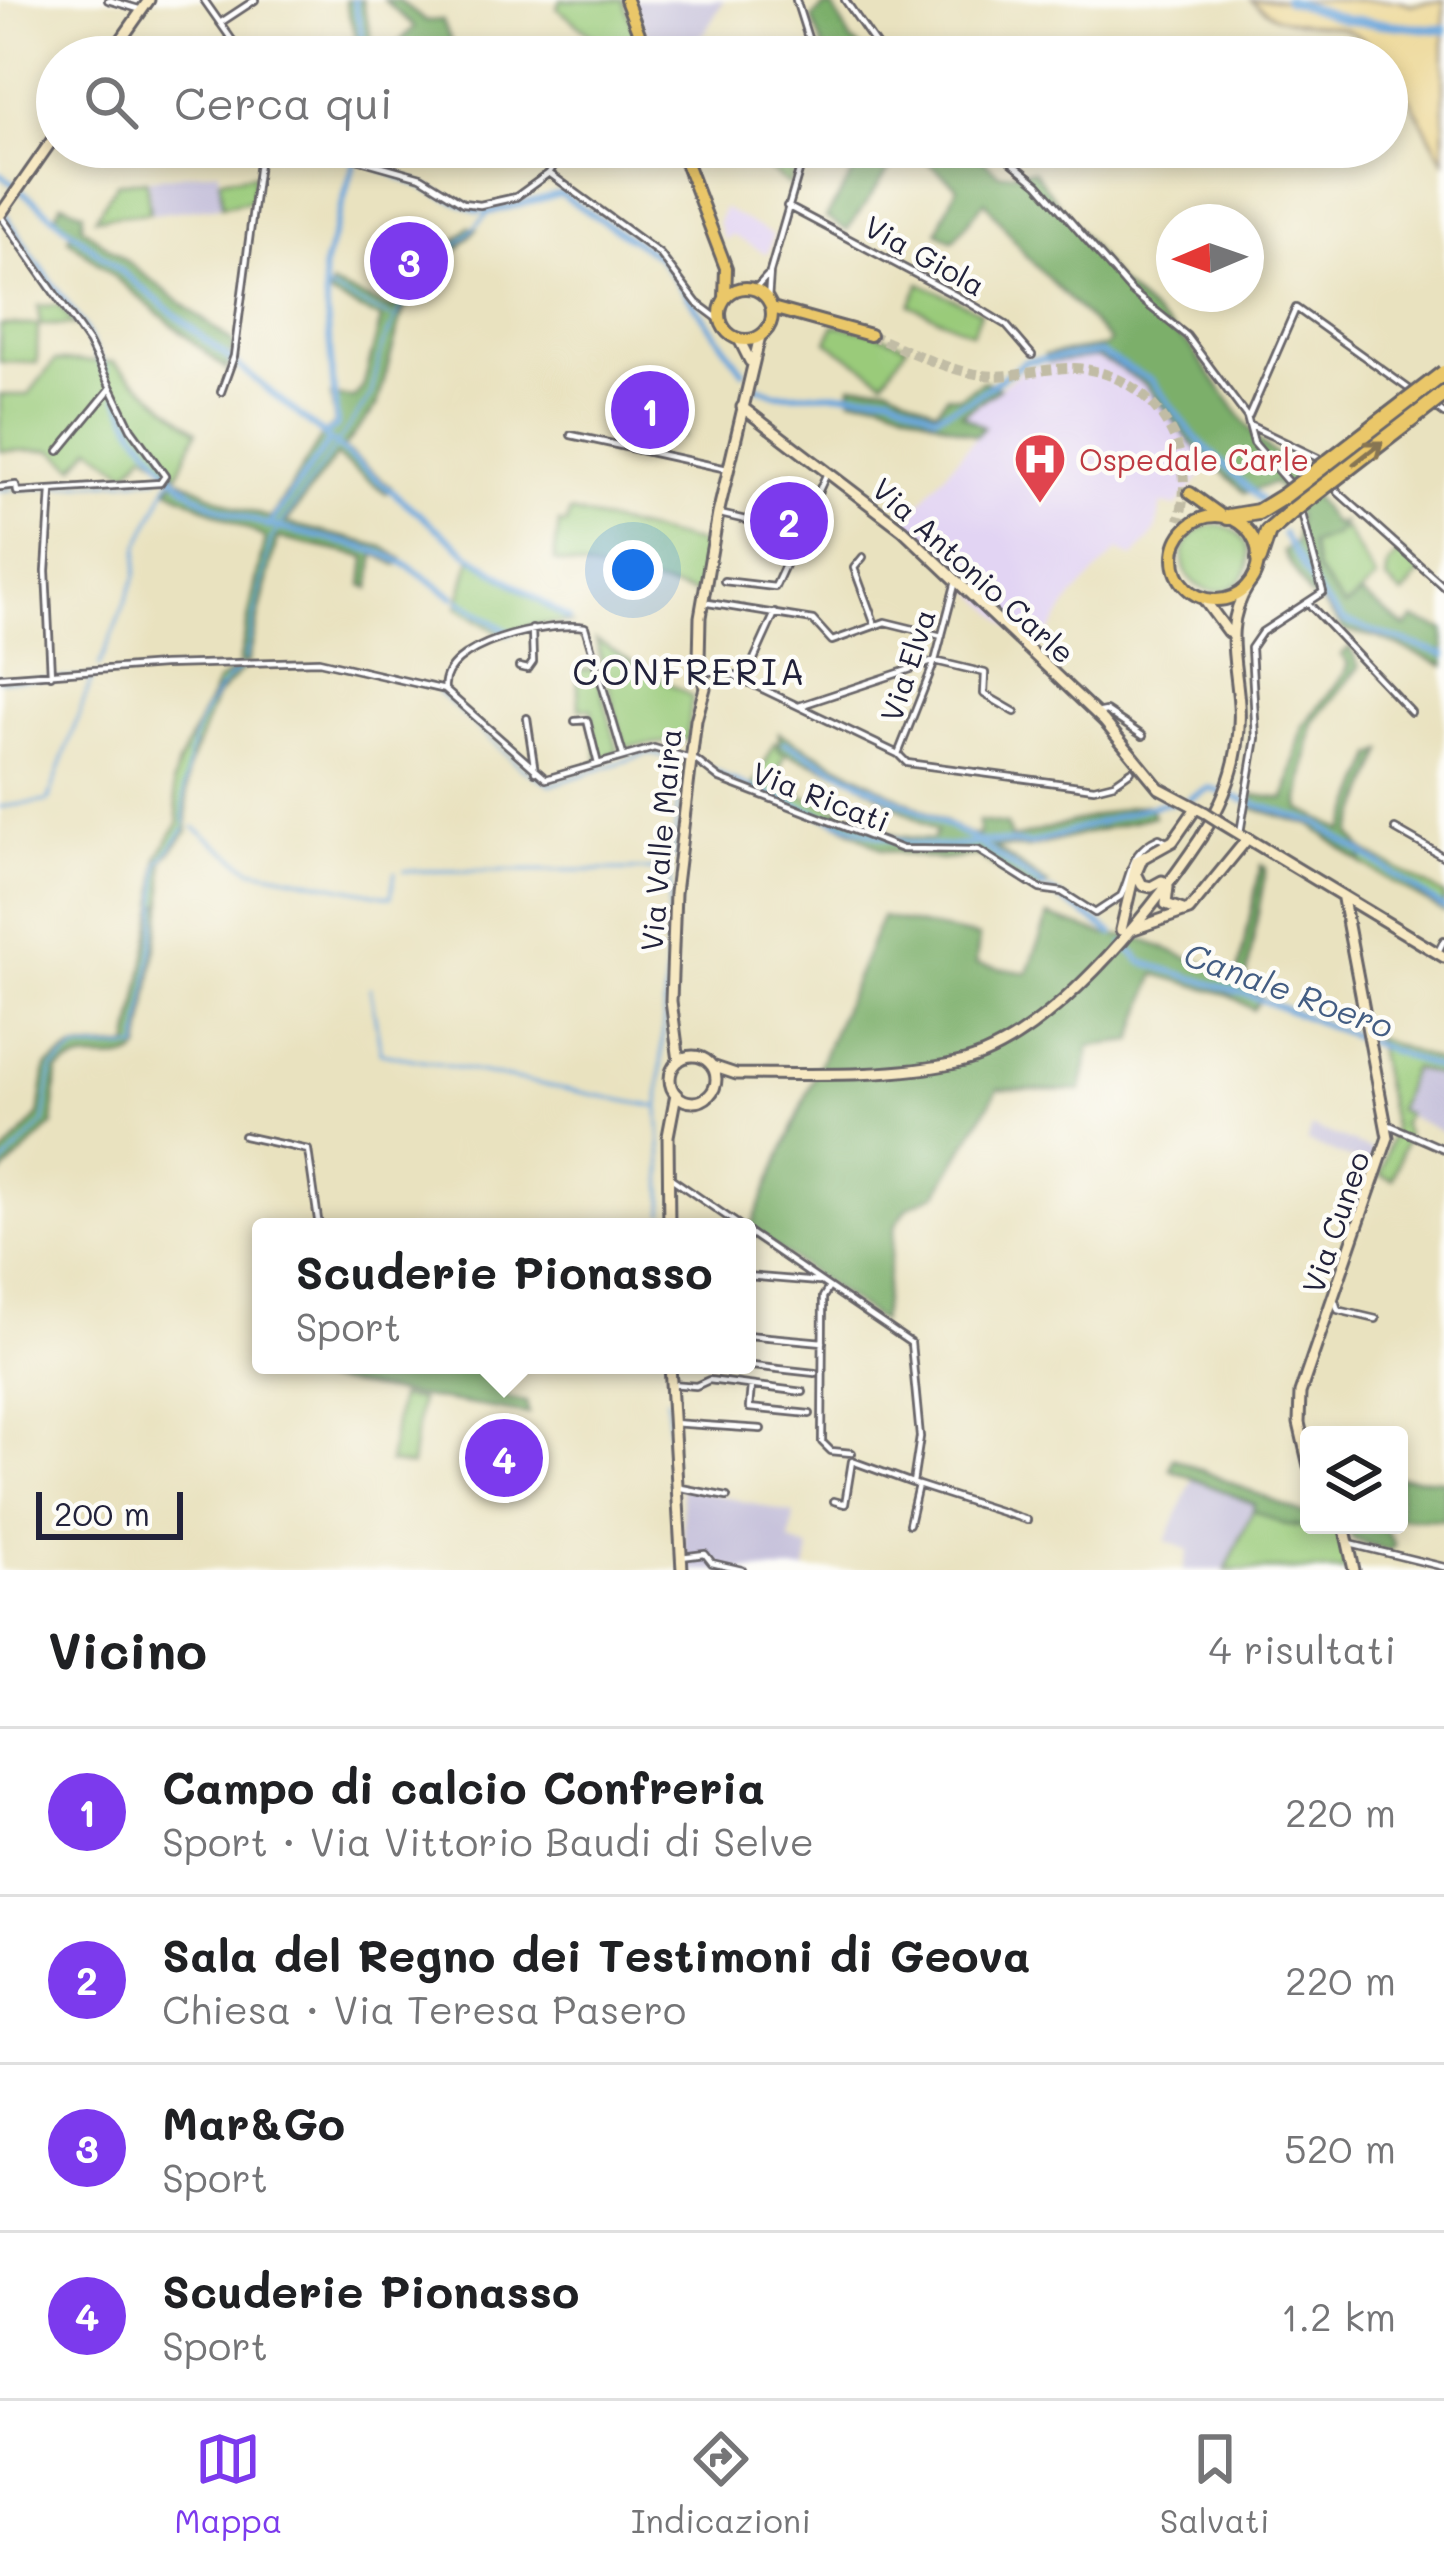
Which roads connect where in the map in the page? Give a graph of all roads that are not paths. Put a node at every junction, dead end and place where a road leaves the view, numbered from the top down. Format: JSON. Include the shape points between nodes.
{"nodes":[{"id":1,"x":108,"y":0,"type":"edge"},
{"id":2,"x":204,"y":0,"type":"edge"},
{"id":3,"x":255,"y":0,"type":"edge"},
{"id":4,"x":626,"y":0,"type":"edge"},
{"id":5,"x":796,"y":0,"type":"edge"},
{"id":6,"x":845,"y":0,"type":"edge"},
{"id":7,"x":145,"y":5,"type":"edge"},
{"id":8,"x":220,"y":23,"type":"junction"},
{"id":9,"x":124,"y":36,"type":"edge"},
{"id":10,"x":229,"y":36,"type":"edge"},
{"id":11,"x":639,"y":36,"type":"edge"},
{"id":12,"x":807,"y":36,"type":"edge"},
{"id":13,"x":870,"y":36,"type":"edge"},
{"id":14,"x":36,"y":163,"type":"edge"},
{"id":15,"x":258,"y":168,"type":"edge"},
{"id":16,"x":390,"y":168,"type":"edge"},
{"id":17,"x":552,"y":168,"type":"edge"},
{"id":18,"x":688,"y":168,"type":"edge"},
{"id":19,"x":799,"y":168,"type":"edge"},
{"id":20,"x":1019,"y":168,"type":"edge"},
{"id":21,"x":549,"y":173,"type":"junction"},
{"id":22,"x":787,"y":206,"type":"junction"},
{"id":23,"x":0,"y":215,"type":"edge"},
{"id":24,"x":725,"y":268,"type":"junction"},
{"id":25,"x":770,"y":272,"type":"junction"},
{"id":26,"x":752,"y":289,"type":"junction"},
{"id":27,"x":724,"y":300,"type":"junction"},
{"id":28,"x":770,"y":304,"type":"junction"},
{"id":29,"x":710,"y":309,"type":"junction"},
{"id":30,"x":790,"y":315,"type":"junction"},
{"id":31,"x":721,"y":321,"type":"junction"},
{"id":32,"x":771,"y":324,"type":"junction"},
{"id":33,"x":870,"y":335,"type":"tunnel mouth"},
{"id":34,"x":760,"y":336,"type":"junction"},
{"id":35,"x":739,"y":339,"type":"junction"},
{"id":36,"x":1032,"y":355,"type":"dead end"},
{"id":37,"x":750,"y":362,"type":"junction"},
{"id":38,"x":1444,"y":373,"type":"edge"},
{"id":39,"x":110,"y":389,"type":"junction"},
{"id":40,"x":221,"y":392,"type":"dead end"},
{"id":41,"x":1444,"y":394,"type":"edge"},
{"id":42,"x":741,"y":411,"type":"junction"},
{"id":43,"x":1444,"y":414,"type":"edge"},
{"id":44,"x":1248,"y":421,"type":"junction"},
{"id":45,"x":571,"y":435,"type":"dead end"},
{"id":46,"x":59,"y":451,"type":"dead end"},
{"id":47,"x":727,"y":469,"type":"junction"},
{"id":48,"x":827,"y":473,"type":"junction"},
{"id":49,"x":0,"y":487,"type":"edge"},
{"id":50,"x":52,"y":491,"type":"junction"},
{"id":51,"x":1190,"y":493,"type":"dead end"},
{"id":52,"x":718,"y":514,"type":"junction"},
{"id":53,"x":1225,"y":517,"type":"junction"},
{"id":54,"x":1179,"y":520,"type":"tunnel mouth"},
{"id":55,"x":802,"y":532,"type":"junction"},
{"id":56,"x":1176,"y":545,"type":"junction"},
{"id":57,"x":863,"y":557,"type":"dead end"},
{"id":58,"x":1258,"y":560,"type":"junction"},
{"id":59,"x":724,"y":581,"type":"dead end"},
{"id":60,"x":956,"y":581,"type":"junction"},
{"id":61,"x":1248,"y":586,"type":"junction"},
{"id":62,"x":1444,"y":587,"type":"edge"},
{"id":63,"x":1203,"y":598,"type":"junction"},
{"id":64,"x":702,"y":602,"type":"junction"},
{"id":65,"x":1308,"y":603,"type":"junction"},
{"id":66,"x":776,"y":613,"type":"junction"},
{"id":67,"x":875,"y":626,"type":"junction"},
{"id":68,"x":532,"y":629,"type":"junction"},
{"id":69,"x":942,"y":636,"type":"junction"},
{"id":70,"x":1233,"y":651,"type":"junction"},
{"id":71,"x":935,"y":662,"type":"junction"},
{"id":72,"x":519,"y":667,"type":"dead end"},
{"id":73,"x":703,"y":672,"type":"junction"},
{"id":74,"x":51,"y":675,"type":"junction"},
{"id":75,"x":0,"y":677,"type":"edge"},
{"id":76,"x":744,"y":680,"type":"junction"},
{"id":77,"x":445,"y":690,"type":"junction"},
{"id":78,"x":798,"y":706,"type":"junction"},
{"id":79,"x":1015,"y":712,"type":"dead end"},
{"id":80,"x":1411,"y":712,"type":"dead end"},
{"id":81,"x":1096,"y":713,"type":"junction"},
{"id":82,"x":527,"y":718,"type":"dead end"},
{"id":83,"x":575,"y":721,"type":"dead end"},
{"id":84,"x":1143,"y":736,"type":"dead end"},
{"id":85,"x":531,"y":750,"type":"junction"},
{"id":86,"x":895,"y":754,"type":"junction"},
{"id":87,"x":691,"y":755,"type":"junction"},
{"id":88,"x":623,"y":756,"type":"junction"},
{"id":89,"x":523,"y":761,"type":"junction"},
{"id":90,"x":598,"y":764,"type":"junction"},
{"id":91,"x":1131,"y":770,"type":"dead end"},
{"id":92,"x":535,"y":772,"type":"junction"},
{"id":93,"x":1201,"y":811,"type":"junction"},
{"id":94,"x":1395,"y":829,"type":"dead end"},
{"id":95,"x":1244,"y":836,"type":"junction"},
{"id":96,"x":1200,"y":839,"type":"junction"},
{"id":97,"x":1170,"y":844,"type":"junction"},
{"id":98,"x":1444,"y":856,"type":"edge"},
{"id":99,"x":1142,"y":859,"type":"junction"},
{"id":100,"x":1193,"y":904,"type":"junction"},
{"id":101,"x":1345,"y":909,"type":"junction"},
{"id":102,"x":1444,"y":940,"type":"edge"},
{"id":103,"x":1440,"y":955,"type":"edge"},
{"id":104,"x":1082,"y":982,"type":"junction"},
{"id":105,"x":680,"y":1042,"type":"junction"},
{"id":106,"x":699,"y":1057,"type":"junction"},
{"id":107,"x":679,"y":1060,"type":"junction"},
{"id":108,"x":712,"y":1066,"type":"junction"},
{"id":109,"x":761,"y":1074,"type":"junction"},
{"id":110,"x":715,"y":1087,"type":"junction"},
{"id":111,"x":676,"y":1094,"type":"junction"},
{"id":112,"x":702,"y":1100,"type":"junction"},
{"id":113,"x":1387,"y":1124,"type":"junction"},
{"id":114,"x":244,"y":1136,"type":"dead end"},
{"id":115,"x":668,"y":1144,"type":"junction"},
{"id":116,"x":1444,"y":1149,"type":"edge"},
{"id":117,"x":668,"y":1174,"type":"junction"},
{"id":118,"x":319,"y":1218,"type":"edge"},
{"id":119,"x":669,"y":1218,"type":"edge"},
{"id":120,"x":729,"y":1218,"type":"edge"},
{"id":121,"x":756,"y":1237,"type":"edge"},
{"id":122,"x":756,"y":1277,"type":"edge"},
{"id":123,"x":819,"y":1282,"type":"junction"},
{"id":124,"x":829,"y":1289,"type":"junction"},
{"id":125,"x":1334,"y":1308,"type":"junction"},
{"id":126,"x":1376,"y":1319,"type":"dead end"},
{"id":127,"x":756,"y":1336,"type":"edge"},
{"id":128,"x":823,"y":1342,"type":"junction"},
{"id":129,"x":756,"y":1366,"type":"edge"},
{"id":130,"x":815,"y":1372,"type":"dead end"},
{"id":131,"x":670,"y":1374,"type":"edge"},
{"id":132,"x":671,"y":1384,"type":"junction"},
{"id":133,"x":751,"y":1386,"type":"junction"},
{"id":134,"x":803,"y":1392,"type":"dead end"},
{"id":135,"x":810,"y":1414,"type":"dead end"},
{"id":136,"x":672,"y":1423,"type":"junction"},
{"id":137,"x":760,"y":1429,"type":"dead end"},
{"id":138,"x":1300,"y":1431,"type":"edge"},
{"id":139,"x":852,"y":1453,"type":"dead end"},
{"id":140,"x":915,"y":1484,"type":"junction"},
{"id":141,"x":676,"y":1486,"type":"junction"},
{"id":142,"x":727,"y":1497,"type":"dead end"},
{"id":143,"x":834,"y":1501,"type":"dead end"},
{"id":144,"x":845,"y":1504,"type":"junction"},
{"id":145,"x":854,"y":1507,"type":"dead end"},
{"id":146,"x":1027,"y":1520,"type":"dead end"},
{"id":147,"x":910,"y":1524,"type":"dead end"},
{"id":148,"x":1346,"y":1534,"type":"edge"},
{"id":149,"x":1350,"y":1544,"type":"junction"},
{"id":150,"x":682,"y":1557,"type":"junction"},
{"id":151,"x":1444,"y":1567,"type":"edge"},
{"id":152,"x":682,"y":1570,"type":"edge"},
{"id":153,"x":742,"y":1570,"type":"edge"},
{"id":154,"x":1354,"y":1570,"type":"edge"}],
"edges":[{"from":1,"to":7,"type":"street"},
{"from":2,"to":8,"type":"street"},
{"from":3,"to":8,"type":"street"},
{"from":4,"to":11,"type":"main road"},
{"from":5,"to":12,"type":"street"},
{"from":6,"to":13,"type":"street"},
{"from":7,"to":9,"type":"main road"},
{"from":8,"to":10,"type":"street"},
{"from":14,"to":23,"type":"main road"},
{"from":15,"to":40,"type":"street"},
{"from":16,"to":21,"type":"street","via":[[471,205],[516,197]]},
{"from":17,"to":21,"type":"street"},
{"from":18,"to":24,"type":"main road"},
{"from":19,"to":22,"type":"street"},
{"from":20,"to":44,"type":"street","via":[[1131,290],[1187,336]]},
{"from":21,"to":29,"type":"street","via":[[661,254]]},
{"from":22,"to":25,"type":"street"},
{"from":22,"to":36,"type":"street","name":"Via Giola","via":[[968,302]]},
{"from":23,"to":39,"type":"street","via":[[89,343]]},
{"from":24,"to":26,"type":"main road"},
{"from":24,"to":27,"type":"main road"},
{"from":25,"to":26,"type":"street"},
{"from":25,"to":28,"type":"street"},
{"from":26,"to":27,"type":"main road"},
{"from":26,"to":28,"type":"main road"},
{"from":27,"to":29,"type":"street"},
{"from":27,"to":31,"type":"main road"},
{"from":28,"to":30,"type":"main road"},
{"from":28,"to":32,"type":"main road"},
{"from":29,"to":31,"type":"street"},
{"from":30,"to":32,"type":"main road"},
{"from":30,"to":33,"type":"main road"},
{"from":31,"to":35,"type":"main road"},
{"from":32,"to":34,"type":"main road"},
{"from":34,"to":35,"type":"main road"},
{"from":34,"to":37,"type":"main road","name":"Via Valle Maira"},
{"from":35,"to":37,"type":"main road"},
{"from":37,"to":42,"type":"main road","name":"Via Valle Maira"},
{"from":38,"to":53,"type":"highway","bridge":true,"via":[[1284,496],[1258,512]]},
{"from":39,"to":46,"type":"street"},
{"from":39,"to":50,"type":"street","via":[[164,474],[160,483]]},
{"from":58,"to":41,"type":"highway","one_way":true,"bridge":true,"via":[[1268,532]]},
{"from":42,"to":47,"type":"main road","name":"Via Valle Maira"},
{"from":42,"to":48,"type":"main road","name":"Via Antonio Carle"},
{"from":43,"to":44,"type":"street","via":[[1296,308]]},
{"from":44,"to":62,"type":"street","via":[[1320,459],[1338,492]]},
{"from":44,"to":65,"type":"street","via":[[1254,442],[1298,495],[1323,592]]},
{"from":45,"to":47,"type":"street"},
{"from":47,"to":52,"type":"main road","name":"Via Valle Maira"},
{"from":48,"to":55,"type":"street"},
{"from":48,"to":60,"type":"main road","name":"Via Antonio Carle"},
{"from":49,"to":50,"type":"street"},
{"from":50,"to":74,"type":"street"},
{"from":51,"to":53,"type":"main road"},
{"from":52,"to":55,"type":"street"},
{"from":52,"to":64,"type":"main road","name":"Via Valle Maira"},
{"from":53,"to":56,"type":"main road","via":[[1189,526]]},
{"from":53,"to":58,"type":"main road","via":[[1251,533]]},
{"from":54,"to":56,"type":"main road"},
{"from":55,"to":59,"type":"street","via":[[775,587]]},
{"from":56,"to":63,"type":"main road","via":[[1180,580]]},
{"from":57,"to":67,"type":"street","via":[[856,580]]},
{"from":58,"to":61,"type":"main road"},
{"from":60,"to":69,"type":"street","name":"Via Elva"},
{"from":60,"to":81,"type":"main road","name":"Via Antonio Carle"},
{"from":61,"to":63,"type":"main road","via":[[1227,599]]},
{"from":61,"to":70,"type":"main road","via":[[1232,614]]},
{"from":63,"to":70,"type":"main road","via":[[1224,622]]},
{"from":64,"to":66,"type":"street"},
{"from":64,"to":73,"type":"main road","name":"Via Valle Maira"},
{"from":65,"to":80,"type":"street"},
{"from":65,"to":95,"type":"street","via":[[1262,632],[1252,648],[1256,738]]},
{"from":66,"to":67,"type":"street","via":[[813,620],[832,641]]},
{"from":66,"to":76,"type":"street"},
{"from":67,"to":69,"type":"street"},
{"from":68,"to":72,"type":"street","via":[[533,662]]},
{"from":68,"to":77,"type":"street","via":[[456,657]]},
{"from":68,"to":88,"type":"street","via":[[589,632]]},
{"from":69,"to":71,"type":"street","name":"Via Elva"},
{"from":70,"to":96,"type":"main road","via":[[1237,755]]},
{"from":71,"to":78,"type":"street"},
{"from":71,"to":79,"type":"street","via":[[985,673],[984,694]]},
{"from":71,"to":86,"type":"street","name":"Via Elva"},
{"from":73,"to":76,"type":"street"},
{"from":73,"to":87,"type":"main road","name":"Via Valle Maira"},
{"from":74,"to":75,"type":"street"},
{"from":74,"to":77,"type":"street","via":[[319,661]]},
{"from":76,"to":78,"type":"street"},
{"from":77,"to":89,"type":"street"},
{"from":78,"to":86,"type":"street"},
{"from":81,"to":84,"type":"street","name":"Via Antonio Carle","via":[[1106,710]]},
{"from":81,"to":93,"type":"main road","name":"Via Antonio Carle","via":[[1160,788]]},
{"from":82,"to":85,"type":"street"},
{"from":83,"to":90,"type":"street","via":[[590,725]]},
{"from":85,"to":89,"type":"street"},
{"from":85,"to":92,"type":"street"},
{"from":86,"to":91,"type":"street","via":[[908,764],[1094,788]]},
{"from":87,"to":88,"type":"street","via":[[654,748]]},
{"from":87,"to":97,"type":"street","name":"Via Ricati","via":[[720,779],[886,844],[978,850],[1095,913],[1121,896],[1140,850],[1159,838]]},
{"from":87,"to":105,"type":"main road","name":"Via Valle Maira","via":[[671,991]]},
{"from":88,"to":90,"type":"street"},
{"from":89,"to":92,"type":"street"},
{"from":90,"to":92,"type":"street","via":[[555,779]]},
{"from":93,"to":95,"type":"main road","name":"Via Antonio Carle","bridge":true},
{"from":93,"to":97,"type":"main road"},
{"from":94,"to":98,"type":"street"},
{"from":95,"to":100,"type":"main road"},
{"from":95,"to":101,"type":"main road","name":"Via Antonio Carle"},
{"from":96,"to":99,"type":"main road","via":[[1151,887],[1136,873]]},
{"from":96,"to":100,"type":"main road","via":[[1164,897],[1171,909]]},
{"from":96,"to":104,"type":"main road"},
{"from":97,"to":99,"type":"main road"},
{"from":99,"to":104,"type":"main road","via":[[1132,869],[1125,924]]},
{"from":100,"to":104,"type":"main road","via":[[1135,928]]},
{"from":101,"to":103,"type":"main road","name":"Via Antonio Carle"},
{"from":101,"to":113,"type":"main road","name":"Via Cuneo"},
{"from":102,"to":103,"type":"street"},
{"from":104,"to":109,"type":"main road","via":[[1014,1040],[960,1063]]},
{"from":105,"to":106,"type":"main road"},
{"from":105,"to":107,"type":"main road","name":"Via Valle Maira"},
{"from":106,"to":107,"type":"main road"},
{"from":106,"to":108,"type":"main road"},
{"from":107,"to":111,"type":"main road","via":[[670,1081]]},
{"from":108,"to":109,"type":"main road"},
{"from":108,"to":110,"type":"main road"},
{"from":109,"to":110,"type":"main road"},
{"from":110,"to":112,"type":"main road"},
{"from":111,"to":112,"type":"main road"},
{"from":111,"to":115,"type":"main road"},
{"from":112,"to":115,"type":"main road","via":[[683,1110]]},
{"from":113,"to":116,"type":"street"},
{"from":113,"to":125,"type":"main road","name":"Via Cuneo"},
{"from":114,"to":118,"type":"street","via":[[308,1150]]},
{"from":115,"to":117,"type":"main road"},
{"from":117,"to":119,"type":"main road"},
{"from":117,"to":120,"type":"street"},
{"from":121,"to":123,"type":"street"},
{"from":122,"to":123,"type":"street"},
{"from":123,"to":124,"type":"street"},
{"from":124,"to":128,"type":"street"},
{"from":124,"to":140,"type":"street","via":[[911,1342],[920,1437]]},
{"from":125,"to":126,"type":"street"},
{"from":125,"to":138,"type":"main road","name":"Via Cuneo","via":[[1300,1393]]},
{"from":127,"to":128,"type":"street"},
{"from":128,"to":139,"type":"street","via":[[822,1442]]},
{"from":129,"to":130,"type":"street"},
{"from":131,"to":132,"type":"main road"},
{"from":132,"to":133,"type":"street"},
{"from":132,"to":136,"type":"main road"},
{"from":133,"to":134,"type":"street"},
{"from":133,"to":135,"type":"street","via":[[749,1408]]},
{"from":136,"to":137,"type":"street"},
{"from":136,"to":141,"type":"main road"},
{"from":140,"to":144,"type":"street","via":[[852,1461]]},
{"from":140,"to":146,"type":"street"},
{"from":140,"to":147,"type":"street"},
{"from":141,"to":142,"type":"street"},
{"from":141,"to":150,"type":"main road"},
{"from":143,"to":144,"type":"street"},
{"from":144,"to":145,"type":"street"},
{"from":148,"to":149,"type":"main road"},
{"from":149,"to":151,"type":"street"},
{"from":149,"to":154,"type":"main road"},
{"from":150,"to":152,"type":"main road"},
{"from":150,"to":153,"type":"street","via":[[705,1554]]}]}
